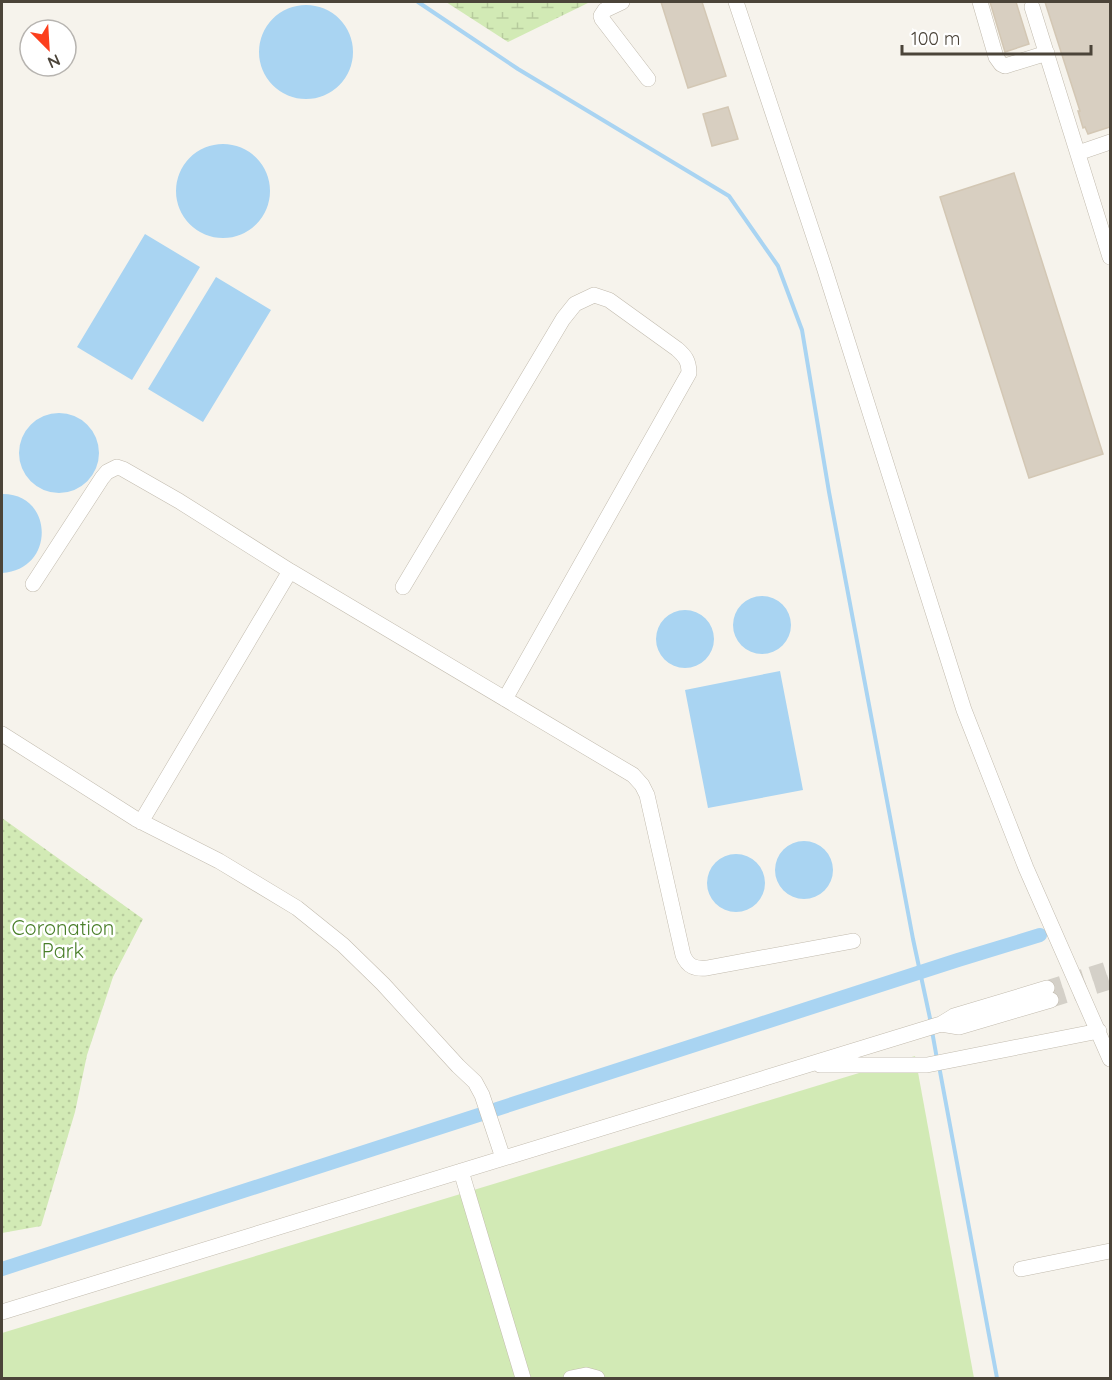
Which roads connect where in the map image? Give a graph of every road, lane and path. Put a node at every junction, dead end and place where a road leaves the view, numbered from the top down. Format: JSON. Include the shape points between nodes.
{"nodes":[{"id":1,"x":622,"y":2,"type":"edge"},
{"id":2,"x":736,"y":2,"type":"edge"},
{"id":3,"x":980,"y":2,"type":"edge"},
{"id":4,"x":1032,"y":7,"type":"dead end"},
{"id":5,"x":1047,"y":53,"type":"junction"},
{"id":6,"x":648,"y":79,"type":"dead end"},
{"id":7,"x":1110,"y":142,"type":"edge"},
{"id":8,"x":1078,"y":153,"type":"junction"},
{"id":9,"x":1110,"y":257,"type":"edge"},
{"id":10,"x":290,"y":571,"type":"junction"},
{"id":11,"x":33,"y":584,"type":"dead end"},
{"id":12,"x":403,"y":587,"type":"dead end"},
{"id":13,"x":505,"y":699,"type":"junction"},
{"id":14,"x":2,"y":734,"type":"edge"},
{"id":15,"x":141,"y":822,"type":"junction"},
{"id":16,"x":853,"y":940,"type":"dead end"},
{"id":17,"x":1049,"y":994,"type":"tunnel mouth"},
{"id":18,"x":1099,"y":1031,"type":"junction"},
{"id":19,"x":1110,"y":1059,"type":"edge"},
{"id":20,"x":805,"y":1065,"type":"junction"},
{"id":21,"x":503,"y":1158,"type":"junction"},
{"id":22,"x":461,"y":1171,"type":"junction"},
{"id":23,"x":1110,"y":1251,"type":"edge"},
{"id":24,"x":1021,"y":1269,"type":"dead end"},
{"id":25,"x":2,"y":1312,"type":"edge"},
{"id":26,"x":523,"y":1378,"type":"edge"},
{"id":27,"x":571,"y":1378,"type":"edge"},
{"id":28,"x":597,"y":1378,"type":"edge"}],
"edges":[{"from":1,"to":6,"type":"street","via":[[605,10],[602,19]]},
{"from":2,"to":18,"type":"street","via":[[964,710],[1026,868]]},
{"from":3,"to":5,"type":"street","via":[[1001,64]]},
{"from":4,"to":5,"type":"street"},
{"from":5,"to":8,"type":"street"},
{"from":7,"to":8,"type":"street"},
{"from":8,"to":9,"type":"street"},
{"from":10,"to":11,"type":"street","via":[[117,467],[102,478]]},
{"from":10,"to":13,"type":"street"},
{"from":10,"to":15,"type":"street"},
{"from":12,"to":13,"type":"street","via":[[575,304],[594,295],[609,300],[685,356],[689,373]]},
{"from":13,"to":16,"type":"street","via":[[633,775],[642,785],[683,955],[693,968]]},
{"from":14,"to":15,"type":"street"},
{"from":15,"to":21,"type":"street","via":[[219,861],[297,908],[343,945],[475,1082]]},
{"from":17,"to":20,"type":"street","via":[[954,1016],[941,1024]]},
{"from":18,"to":19,"type":"street"},
{"from":18,"to":20,"type":"street","via":[[927,1065]]},
{"from":20,"to":21,"type":"street"},
{"from":21,"to":22,"type":"street"},
{"from":22,"to":25,"type":"street"},
{"from":22,"to":26,"type":"street"},
{"from":23,"to":24,"type":"street"},
{"from":27,"to":28,"type":"street"}]}
